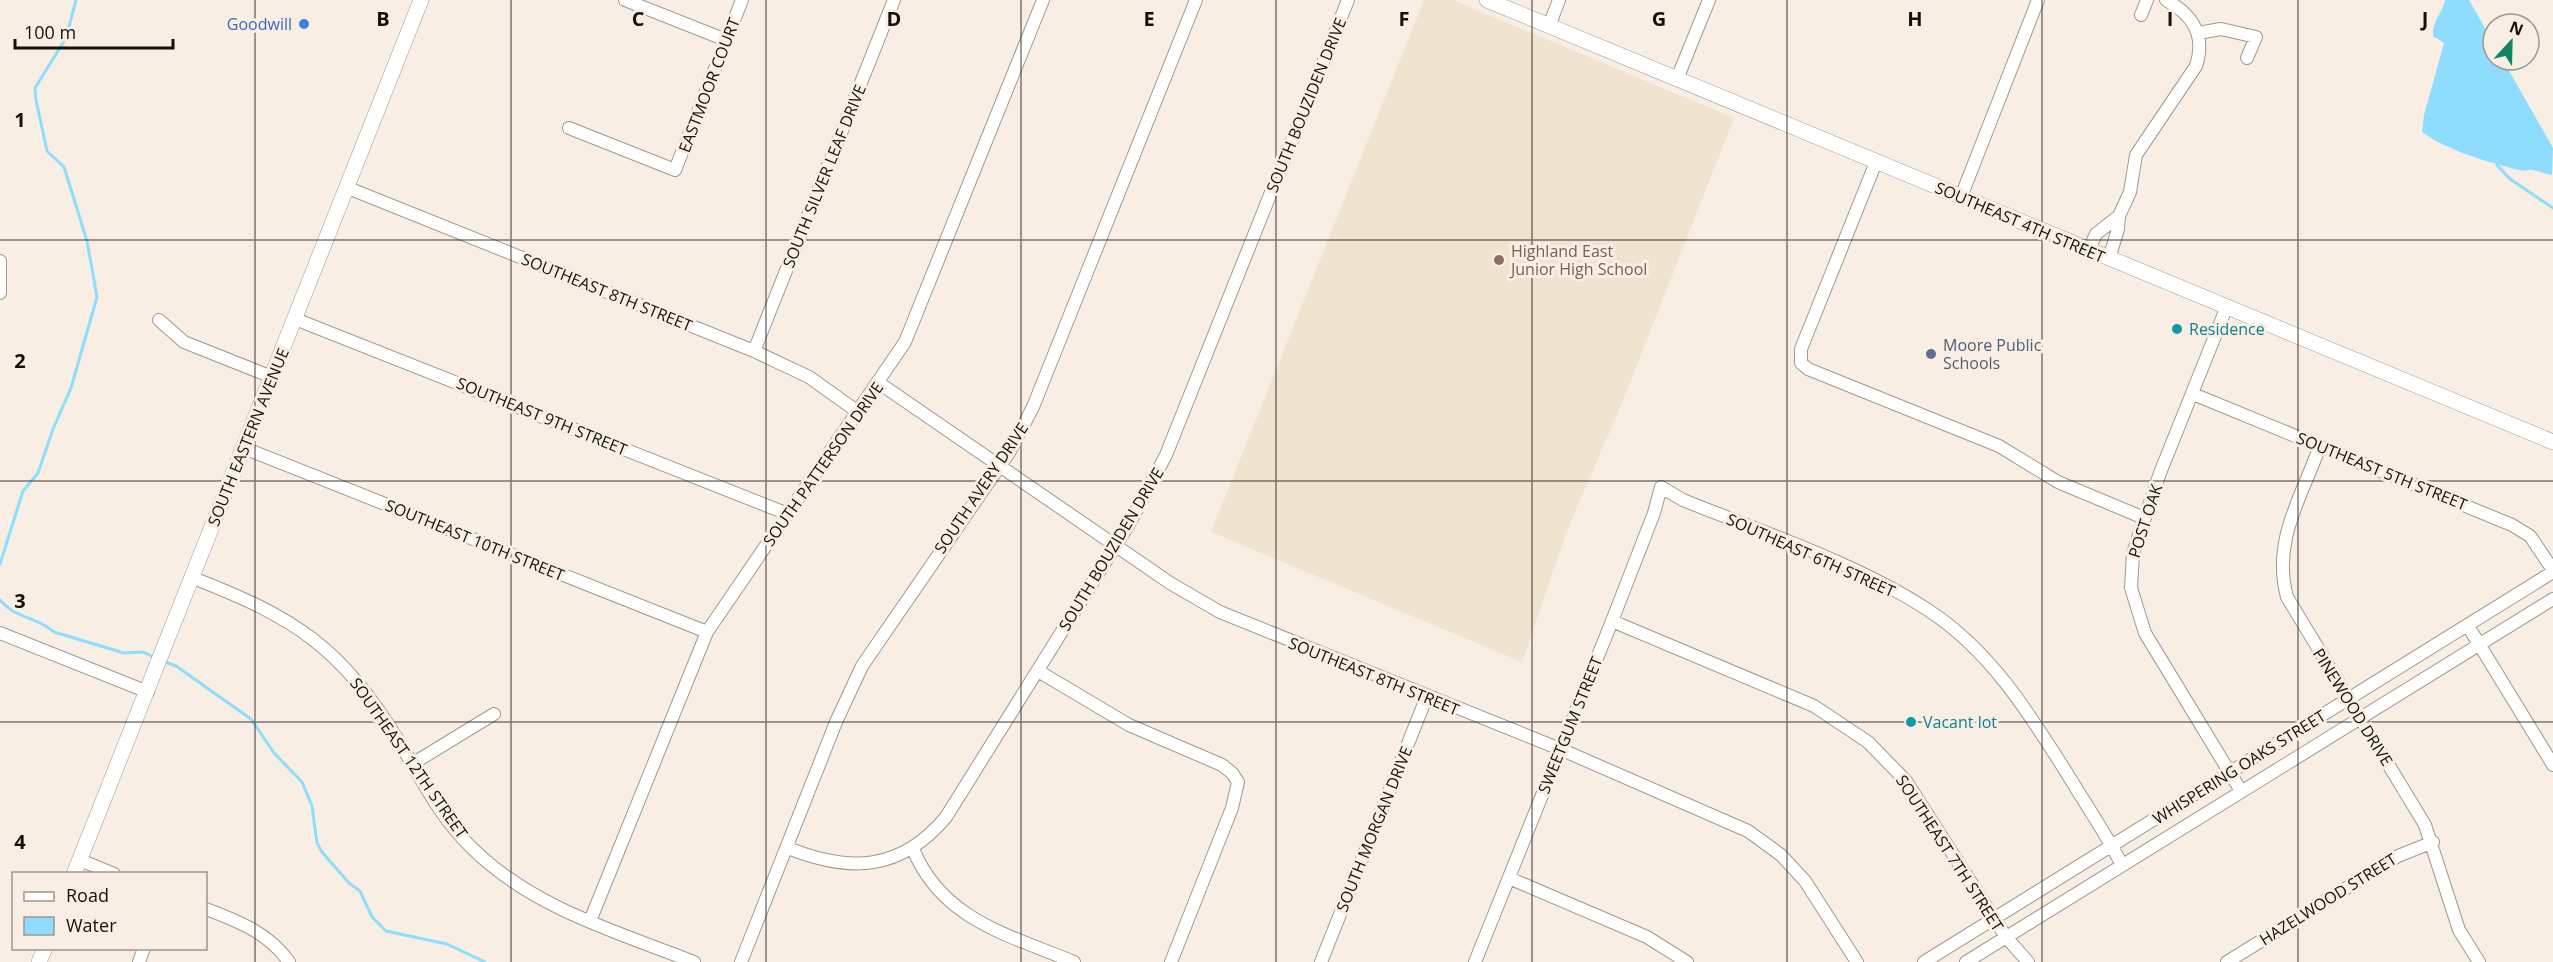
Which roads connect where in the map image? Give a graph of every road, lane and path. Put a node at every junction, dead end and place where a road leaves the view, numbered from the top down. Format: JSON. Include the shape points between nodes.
{"nodes":[{"id":1,"x":421,"y":0,"type":"edge"},
{"id":2,"x":625,"y":0,"type":"edge"},
{"id":3,"x":742,"y":0,"type":"edge"},
{"id":4,"x":894,"y":0,"type":"edge"},
{"id":5,"x":1043,"y":0,"type":"edge"},
{"id":6,"x":1196,"y":0,"type":"edge"},
{"id":7,"x":1348,"y":0,"type":"edge"},
{"id":8,"x":1487,"y":0,"type":"edge"},
{"id":9,"x":1559,"y":0,"type":"edge"},
{"id":10,"x":1709,"y":0,"type":"edge"},
{"id":11,"x":2038,"y":0,"type":"edge"},
{"id":12,"x":2147,"y":0,"type":"edge"},
{"id":13,"x":2166,"y":0,"type":"edge"},
{"id":14,"x":2141,"y":15,"type":"dead end"},
{"id":15,"x":1549,"y":26,"type":"junction"},
{"id":16,"x":2198,"y":33,"type":"junction"},
{"id":17,"x":726,"y":40,"type":"junction"},
{"id":18,"x":2247,"y":58,"type":"dead end"},
{"id":19,"x":1677,"y":79,"type":"junction"},
{"id":20,"x":569,"y":128,"type":"dead end"},
{"id":21,"x":1876,"y":162,"type":"junction"},
{"id":22,"x":348,"y":188,"type":"junction"},
{"id":23,"x":1961,"y":197,"type":"junction"},
{"id":24,"x":2119,"y":216,"type":"junction"},
{"id":25,"x":2088,"y":250,"type":"junction"},
{"id":26,"x":2109,"y":259,"type":"junction"},
{"id":27,"x":0,"y":261,"type":"edge"},
{"id":28,"x":0,"y":293,"type":"edge"},
{"id":29,"x":2227,"y":306,"type":"junction"},
{"id":30,"x":295,"y":319,"type":"junction"},
{"id":31,"x":159,"y":320,"type":"dead end"},
{"id":32,"x":754,"y":351,"type":"junction"},
{"id":33,"x":272,"y":377,"type":"junction"},
{"id":34,"x":879,"y":383,"type":"junction"},
{"id":35,"x":2193,"y":393,"type":"junction"},
{"id":36,"x":858,"y":412,"type":"junction"},
{"id":37,"x":2553,"y":441,"type":"edge"},
{"id":38,"x":2320,"y":446,"type":"junction"},
{"id":39,"x":244,"y":448,"type":"junction"},
{"id":40,"x":999,"y":465,"type":"junction"},
{"id":41,"x":1661,"y":488,"type":"joint"},
{"id":42,"x":788,"y":514,"type":"junction"},
{"id":43,"x":2144,"y":518,"type":"junction"},
{"id":44,"x":1115,"y":546,"type":"junction"},
{"id":45,"x":2553,"y":571,"type":"edge"},
{"id":46,"x":193,"y":578,"type":"junction"},
{"id":47,"x":2553,"y":599,"type":"edge"},
{"id":48,"x":1612,"y":621,"type":"junction"},
{"id":49,"x":2468,"y":626,"type":"junction"},
{"id":50,"x":707,"y":632,"type":"junction"},
{"id":51,"x":0,"y":633,"type":"edge"},
{"id":52,"x":2480,"y":646,"type":"junction"},
{"id":53,"x":1038,"y":671,"type":"junction"},
{"id":54,"x":148,"y":692,"type":"junction"},
{"id":55,"x":1426,"y":696,"type":"junction"},
{"id":56,"x":2349,"y":699,"type":"junction"},
{"id":57,"x":494,"y":714,"type":"dead end"},
{"id":58,"x":2361,"y":718,"type":"junction"},
{"id":59,"x":1560,"y":749,"type":"junction"},
{"id":60,"x":412,"y":764,"type":"junction"},
{"id":61,"x":2553,"y":765,"type":"edge"},
{"id":62,"x":2230,"y":773,"type":"junction"},
{"id":63,"x":2241,"y":791,"type":"junction"},
{"id":64,"x":2433,"y":842,"type":"junction"},
{"id":65,"x":2112,"y":846,"type":"junction"},
{"id":66,"x":788,"y":848,"type":"junction"},
{"id":67,"x":913,"y":849,"type":"junction"},
{"id":68,"x":2122,"y":865,"type":"junction"},
{"id":69,"x":77,"y":867,"type":"edge"},
{"id":70,"x":108,"y":872,"type":"edge"},
{"id":71,"x":1509,"y":878,"type":"junction"},
{"id":72,"x":207,"y":909,"type":"edge"},
{"id":73,"x":1994,"y":919,"type":"junction"},
{"id":74,"x":590,"y":921,"type":"junction"},
{"id":75,"x":2006,"y":937,"type":"junction"},
{"id":76,"x":289,"y":962,"type":"edge"},
{"id":77,"x":694,"y":962,"type":"edge"},
{"id":78,"x":741,"y":962,"type":"edge"},
{"id":79,"x":1074,"y":962,"type":"edge"},
{"id":80,"x":1171,"y":962,"type":"edge"},
{"id":81,"x":1321,"y":962,"type":"edge"},
{"id":82,"x":1475,"y":962,"type":"edge"},
{"id":83,"x":1687,"y":962,"type":"edge"},
{"id":84,"x":1857,"y":962,"type":"edge"},
{"id":85,"x":1924,"y":962,"type":"edge"},
{"id":86,"x":1966,"y":962,"type":"edge"},
{"id":87,"x":2028,"y":962,"type":"edge"},
{"id":88,"x":2227,"y":962,"type":"edge"},
{"id":89,"x":2479,"y":962,"type":"edge"}],
"edges":[{"from":1,"to":22,"type":"main road","name":"SOUTH EASTERN AVENUE"},
{"from":2,"to":17,"type":"street"},
{"from":3,"to":17,"type":"street","name":"EASTMOOR COURT"},
{"from":4,"to":32,"type":"street","name":"SOUTH SILVER LEAF DRIVE"},
{"from":5,"to":34,"type":"street","name":"SOUTH PATTERSON DRIVE","via":[[905,342]]},
{"from":6,"to":40,"type":"street","name":"SOUTH AVERY DRIVE","via":[[1033,407]]},
{"from":7,"to":44,"type":"street","name":"SOUTH BOUZIDEN DRIVE","via":[[1166,455]]},
{"from":8,"to":15,"type":"main road","name":"SOUTHEAST 4TH STREET"},
{"from":9,"to":15,"type":"street"},
{"from":10,"to":19,"type":"street"},
{"from":11,"to":23,"type":"street"},
{"from":12,"to":14,"type":"street"},
{"from":13,"to":16,"type":"street","via":[[2182,9]]},
{"from":15,"to":19,"type":"main road","name":"SOUTHEAST 4TH STREET"},
{"from":16,"to":18,"type":"street","via":[[2222,29],[2256,38]]},
{"from":16,"to":24,"type":"street","via":[[2196,66],[2142,144],[2134,163],[2130,192]]},
{"from":17,"to":20,"type":"street","name":"EASTMOOR COURT","via":[[675,170]]},
{"from":19,"to":21,"type":"main road","name":"SOUTHEAST 4TH STREET"},
{"from":21,"to":23,"type":"main road","name":"SOUTHEAST 4TH STREET"},
{"from":21,"to":43,"type":"street","via":[[1801,349],[1801,363],[1999,446],[2058,482]]},
{"from":22,"to":30,"type":"main road","name":"SOUTH EASTERN AVENUE"},
{"from":22,"to":32,"type":"street","name":"SOUTHEAST 8TH STREET"},
{"from":23,"to":25,"type":"main road","name":"SOUTHEAST 4TH STREET"},
{"from":24,"to":25,"type":"street","via":[[2096,234]]},
{"from":24,"to":26,"type":"street"},
{"from":25,"to":26,"type":"main road","name":"SOUTHEAST 4TH STREET"},
{"from":26,"to":29,"type":"main road","name":"SOUTHEAST 4TH STREET"},
{"from":27,"to":28,"type":"street"},
{"from":29,"to":35,"type":"street","name":"POST OAK"},
{"from":29,"to":37,"type":"main road","name":"SOUTHEAST 4TH STREET"},
{"from":30,"to":33,"type":"main road","name":"SOUTH EASTERN AVENUE"},
{"from":30,"to":42,"type":"street","name":"SOUTHEAST 9TH STREET"},
{"from":31,"to":33,"type":"street","via":[[184,342]]},
{"from":32,"to":36,"type":"street","name":"SOUTHEAST 8TH STREET","via":[[809,377]]},
{"from":33,"to":39,"type":"main road","name":"SOUTH EASTERN AVENUE"},
{"from":34,"to":36,"type":"street","name":"SOUTH PATTERSON DRIVE"},
{"from":34,"to":40,"type":"street","name":"SOUTHEAST 8TH STREET"},
{"from":35,"to":38,"type":"street","name":"SOUTHEAST 5TH STREET"},
{"from":35,"to":43,"type":"street","name":"POST OAK"},
{"from":36,"to":42,"type":"street","name":"SOUTH PATTERSON DRIVE"},
{"from":38,"to":45,"type":"street","name":"SOUTHEAST 5TH STREET","via":[[2512,525],[2530,536]]},
{"from":38,"to":56,"type":"street","name":"PINEWOOD DRIVE","via":[[2283,544],[2281,568],[2287,597]]},
{"from":39,"to":46,"type":"main road","name":"SOUTH EASTERN AVENUE"},
{"from":39,"to":50,"type":"street","name":"SOUTHEAST 10TH STREET"},
{"from":40,"to":44,"type":"street","name":"SOUTHEAST 8TH STREET"},
{"from":40,"to":66,"type":"street","name":"SOUTH AVERY DRIVE","via":[[862,666]]},
{"from":41,"to":48,"type":"street","name":"SWEETGUM STREET"},
{"from":41,"to":65,"type":"street","name":"SOUTHEAST 6TH STREET","via":[[1869,577],[1953,628],[2008,684]]},
{"from":42,"to":50,"type":"street","name":"SOUTH PATTERSON DRIVE"},
{"from":43,"to":62,"type":"street","name":"POST OAK","via":[[2131,569],[2135,605],[2154,650]]},
{"from":44,"to":53,"type":"street","name":"SOUTH BOUZIDEN DRIVE"},
{"from":44,"to":55,"type":"street","name":"SOUTHEAST 8TH STREET","via":[[1194,598],[1243,624]]},
{"from":45,"to":49,"type":"street","name":"WHISPERING OAKS STREET"},
{"from":46,"to":54,"type":"main road","name":"SOUTH EASTERN AVENUE"},
{"from":46,"to":60,"type":"street","name":"SOUTHEAST 12TH STREET","via":[[272,611],[322,645],[363,689]]},
{"from":47,"to":52,"type":"street","name":"WHISPERING OAKS STREET"},
{"from":48,"to":59,"type":"street","name":"SWEETGUM STREET"},
{"from":48,"to":73,"type":"street","name":"SOUTHEAST 7TH STREET","via":[[1814,706],[1868,742],[1906,781]]},
{"from":49,"to":52,"type":"street"},
{"from":49,"to":56,"type":"street","name":"WHISPERING OAKS STREET"},
{"from":50,"to":74,"type":"street","name":"SOUTH PATTERSON DRIVE"},
{"from":51,"to":54,"type":"street"},
{"from":52,"to":58,"type":"street","name":"WHISPERING OAKS STREET"},
{"from":52,"to":61,"type":"street"},
{"from":53,"to":67,"type":"street","name":"SOUTH BOUZIDEN DRIVE","via":[[946,817]]},
{"from":53,"to":80,"type":"street","via":[[1129,725],[1222,765],[1235,778],[1237,789],[1232,808]]},
{"from":54,"to":69,"type":"main road","name":"SOUTH EASTERN AVENUE"},
{"from":55,"to":59,"type":"street","name":"SOUTHEAST 8TH STREET"},
{"from":55,"to":81,"type":"street","name":"SOUTH MORGAN DRIVE"},
{"from":56,"to":58,"type":"street","name":"PINEWOOD DRIVE"},
{"from":56,"to":62,"type":"street","name":"WHISPERING OAKS STREET"},
{"from":57,"to":60,"type":"street"},
{"from":58,"to":63,"type":"street","name":"WHISPERING OAKS STREET"},
{"from":58,"to":64,"type":"street","name":"PINEWOOD DRIVE"},
{"from":59,"to":71,"type":"street","name":"SWEETGUM STREET"},
{"from":59,"to":84,"type":"street","name":"SOUTHEAST 8TH STREET","via":[[1731,822],[1768,845],[1805,881]]},
{"from":60,"to":74,"type":"street","name":"SOUTHEAST 12TH STREET","via":[[444,815],[484,860],[516,885]]},
{"from":62,"to":63,"type":"street","name":"POST OAK"},
{"from":62,"to":65,"type":"street","name":"WHISPERING OAKS STREET"},
{"from":63,"to":68,"type":"street","name":"WHISPERING OAKS STREET"},
{"from":64,"to":88,"type":"street","name":"HAZELWOOD STREET","via":[[2398,856]]},
{"from":64,"to":89,"type":"street","name":"PINEWOOD DRIVE","via":[[2460,930]]},
{"from":65,"to":68,"type":"street","name":"SOUTHEAST 6TH STREET"},
{"from":65,"to":73,"type":"street","name":"WHISPERING OAKS STREET"},
{"from":66,"to":67,"type":"street","name":"SOUTH BOUZIDEN DRIVE","via":[[854,865]]},
{"from":66,"to":78,"type":"street","name":"SOUTH AVERY DRIVE"},
{"from":67,"to":79,"type":"street","via":[[931,882],[956,908],[986,926]]},
{"from":68,"to":75,"type":"street","name":"WHISPERING OAKS STREET"},
{"from":69,"to":70,"type":"street"},
{"from":71,"to":82,"type":"street","name":"SWEETGUM STREET"},
{"from":71,"to":83,"type":"street","via":[[1647,937]]},
{"from":72,"to":76,"type":"street","via":[[255,930]]},
{"from":73,"to":75,"type":"street","name":"SOUTHEAST 7TH STREET"},
{"from":73,"to":85,"type":"street","name":"WHISPERING OAKS STREET"},
{"from":74,"to":77,"type":"street","name":"SOUTHEAST 12TH STREET"},
{"from":75,"to":86,"type":"street","name":"WHISPERING OAKS STREET"},
{"from":75,"to":87,"type":"street","name":"SOUTHEAST 7TH STREET"}]}
